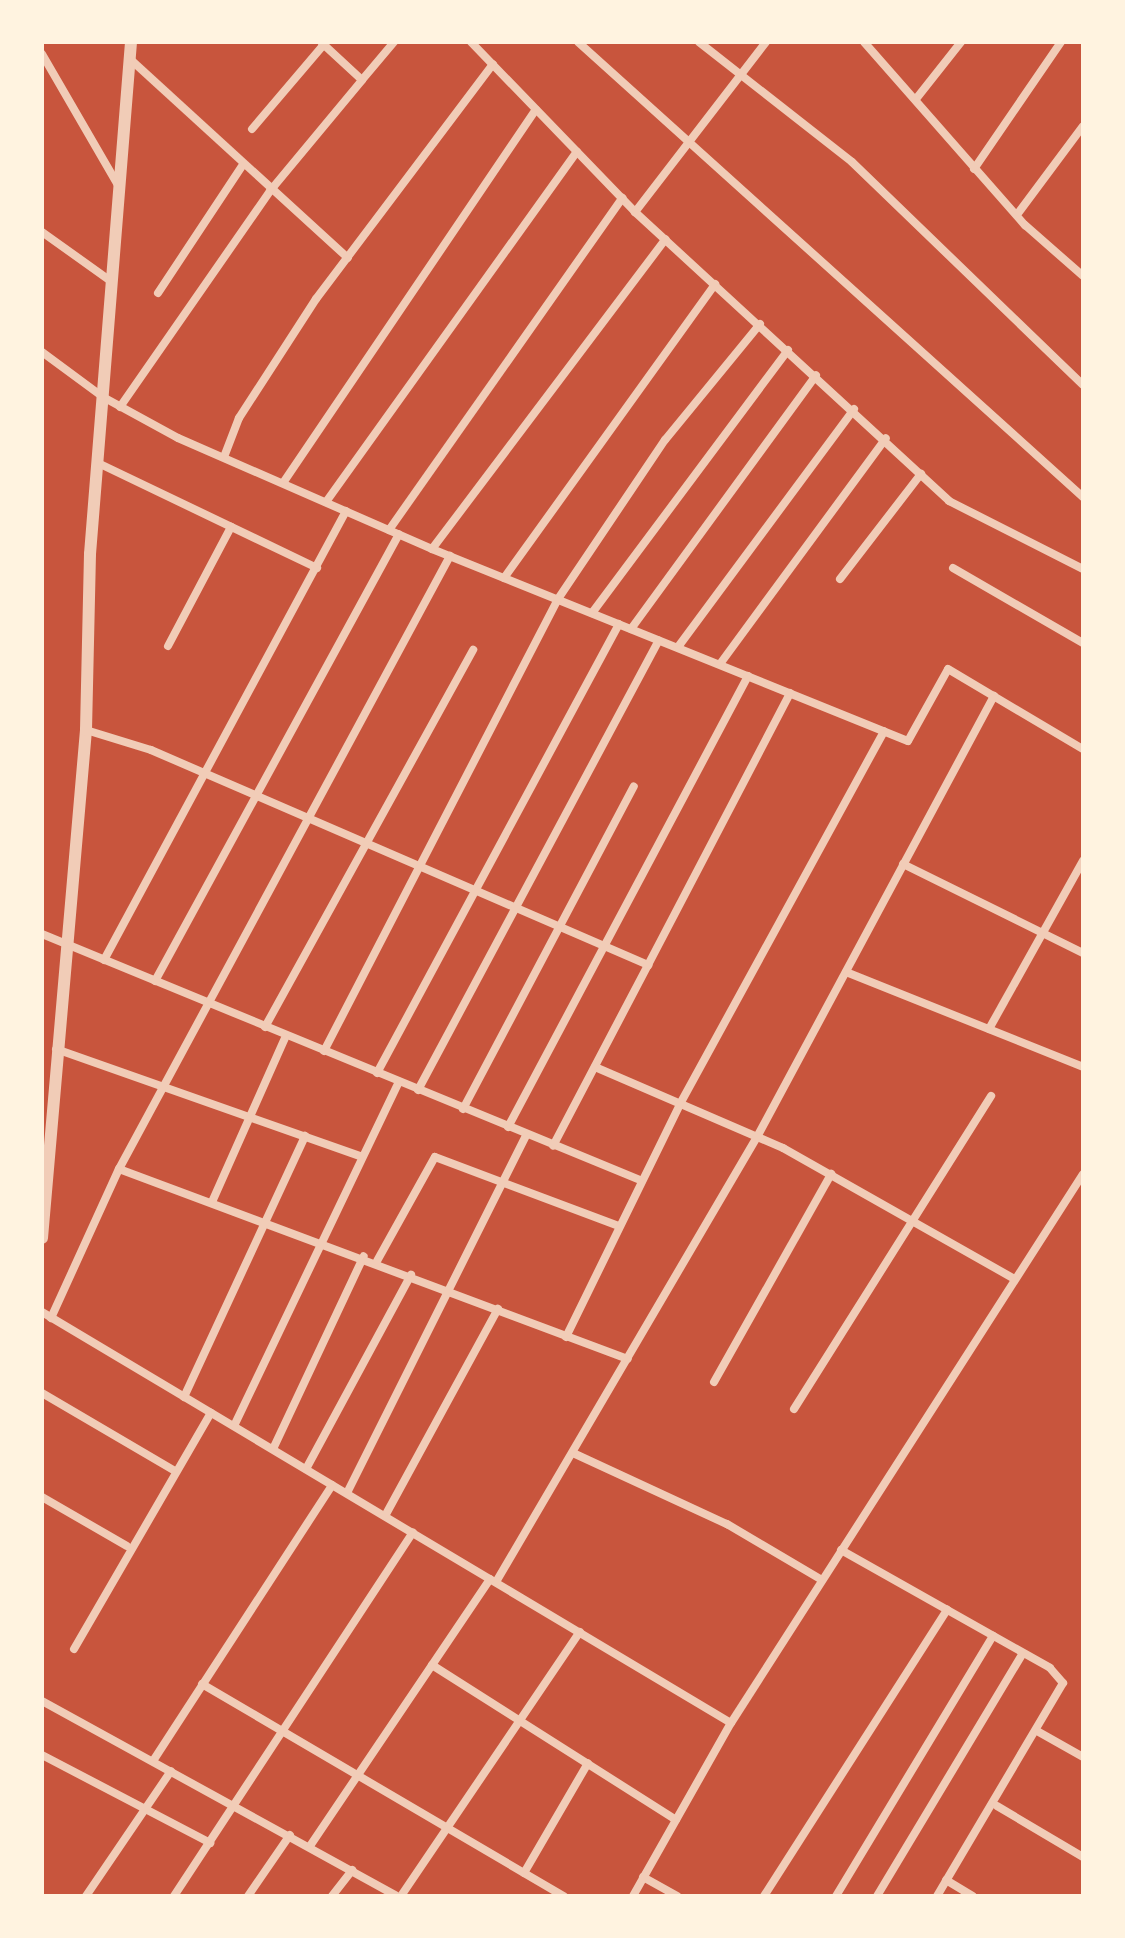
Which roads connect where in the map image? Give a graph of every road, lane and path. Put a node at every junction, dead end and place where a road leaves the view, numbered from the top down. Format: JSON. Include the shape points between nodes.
{"nodes":[{"id":1,"x":394,"y":42,"type":"edge"},
{"id":2,"x":471,"y":42,"type":"edge"},
{"id":3,"x":578,"y":42,"type":"edge"},
{"id":4,"x":699,"y":42,"type":"edge"},
{"id":5,"x":766,"y":42,"type":"edge"},
{"id":6,"x":864,"y":42,"type":"edge"},
{"id":7,"x":961,"y":42,"type":"edge"},
{"id":8,"x":1061,"y":42,"type":"edge"},
{"id":9,"x":323,"y":43,"type":"edge"},
{"id":10,"x":128,"y":48,"type":"edge"},
{"id":11,"x":42,"y":54,"type":"edge"},
{"id":12,"x":493,"y":64,"type":"junction"},
{"id":13,"x":741,"y":75,"type":"junction"},
{"id":14,"x":362,"y":80,"type":"junction"},
{"id":15,"x":916,"y":99,"type":"junction"},
{"id":16,"x":536,"y":110,"type":"junction"},
{"id":17,"x":1083,"y":126,"type":"edge"},
{"id":18,"x":252,"y":129,"type":"dead end"},
{"id":19,"x":689,"y":142,"type":"junction"},
{"id":20,"x":577,"y":152,"type":"junction"},
{"id":21,"x":242,"y":166,"type":"junction"},
{"id":22,"x":974,"y":169,"type":"junction"},
{"id":23,"x":119,"y":187,"type":"junction"},
{"id":24,"x":270,"y":191,"type":"junction"},
{"id":25,"x":622,"y":198,"type":"junction"},
{"id":26,"x":635,"y":212,"type":"junction"},
{"id":27,"x":1019,"y":212,"type":"junction"},
{"id":28,"x":42,"y":232,"type":"edge"},
{"id":29,"x":666,"y":239,"type":"junction"},
{"id":30,"x":348,"y":258,"type":"junction"},
{"id":31,"x":1083,"y":276,"type":"edge"},
{"id":32,"x":112,"y":282,"type":"junction"},
{"id":33,"x":715,"y":284,"type":"junction"},
{"id":34,"x":158,"y":293,"type":"dead end"},
{"id":35,"x":760,"y":324,"type":"junction"},
{"id":36,"x":788,"y":350,"type":"junction"},
{"id":37,"x":42,"y":352,"type":"edge"},
{"id":38,"x":816,"y":375,"type":"junction"},
{"id":39,"x":1083,"y":385,"type":"edge"},
{"id":40,"x":103,"y":397,"type":"junction"},
{"id":41,"x":120,"y":407,"type":"junction"},
{"id":42,"x":854,"y":409,"type":"junction"},
{"id":43,"x":886,"y":438,"type":"junction"},
{"id":44,"x":224,"y":457,"type":"junction"},
{"id":45,"x":98,"y":463,"type":"junction"},
{"id":46,"x":921,"y":474,"type":"junction"},
{"id":47,"x":283,"y":483,"type":"junction"},
{"id":48,"x":1083,"y":497,"type":"edge"},
{"id":49,"x":326,"y":502,"type":"junction"},
{"id":50,"x":346,"y":511,"type":"junction"},
{"id":51,"x":231,"y":527,"type":"junction"},
{"id":52,"x":394,"y":532,"type":"junction"},
{"id":53,"x":432,"y":549,"type":"junction"},
{"id":54,"x":450,"y":556,"type":"junction"},
{"id":55,"x":317,"y":568,"type":"junction"},
{"id":56,"x":953,"y":568,"type":"dead end"},
{"id":57,"x":1083,"y":569,"type":"edge"},
{"id":58,"x":504,"y":578,"type":"junction"},
{"id":59,"x":840,"y":579,"type":"dead end"},
{"id":60,"x":558,"y":599,"type":"junction"},
{"id":61,"x":592,"y":613,"type":"junction"},
{"id":62,"x":619,"y":624,"type":"junction"},
{"id":63,"x":631,"y":629,"type":"junction"},
{"id":64,"x":659,"y":640,"type":"junction"},
{"id":65,"x":1083,"y":643,"type":"edge"},
{"id":66,"x":168,"y":646,"type":"dead end"},
{"id":67,"x":678,"y":647,"type":"junction"},
{"id":68,"x":473,"y":650,"type":"dead end"},
{"id":69,"x":720,"y":664,"type":"junction"},
{"id":70,"x":748,"y":676,"type":"junction"},
{"id":71,"x":790,"y":693,"type":"junction"},
{"id":72,"x":994,"y":696,"type":"junction"},
{"id":73,"x":86,"y":730,"type":"junction"},
{"id":74,"x":884,"y":731,"type":"junction"},
{"id":75,"x":1083,"y":749,"type":"edge"},
{"id":76,"x":201,"y":773,"type":"junction"},
{"id":77,"x":634,"y":786,"type":"dead end"},
{"id":78,"x":257,"y":797,"type":"junction"},
{"id":79,"x":310,"y":821,"type":"junction"},
{"id":80,"x":369,"y":846,"type":"junction"},
{"id":81,"x":1083,"y":861,"type":"edge"},
{"id":82,"x":903,"y":864,"type":"junction"},
{"id":83,"x":419,"y":869,"type":"junction"},
{"id":84,"x":477,"y":894,"type":"junction"},
{"id":85,"x":514,"y":911,"type":"junction"},
{"id":86,"x":557,"y":930,"type":"junction"},
{"id":87,"x":1044,"y":932,"type":"junction"},
{"id":88,"x":42,"y":934,"type":"edge"},
{"id":89,"x":63,"y":943,"type":"junction"},
{"id":90,"x":605,"y":949,"type":"junction"},
{"id":91,"x":1083,"y":953,"type":"edge"},
{"id":92,"x":104,"y":960,"type":"junction"},
{"id":93,"x":648,"y":965,"type":"junction"},
{"id":94,"x":846,"y":972,"type":"junction"},
{"id":95,"x":155,"y":981,"type":"junction"},
{"id":96,"x":209,"y":1003,"type":"junction"},
{"id":97,"x":265,"y":1027,"type":"junction"},
{"id":98,"x":989,"y":1029,"type":"junction"},
{"id":99,"x":286,"y":1036,"type":"junction"},
{"id":100,"x":56,"y":1049,"type":"junction"},
{"id":101,"x":324,"y":1051,"type":"junction"},
{"id":102,"x":595,"y":1067,"type":"junction"},
{"id":103,"x":1083,"y":1067,"type":"edge"},
{"id":104,"x":377,"y":1073,"type":"junction"},
{"id":105,"x":399,"y":1082,"type":"junction"},
{"id":106,"x":163,"y":1086,"type":"junction"},
{"id":107,"x":418,"y":1090,"type":"junction"},
{"id":108,"x":991,"y":1096,"type":"dead end"},
{"id":109,"x":680,"y":1104,"type":"junction"},
{"id":110,"x":463,"y":1109,"type":"junction"},
{"id":111,"x":251,"y":1117,"type":"junction"},
{"id":112,"x":46,"y":1118,"type":"edge"},
{"id":113,"x":508,"y":1127,"type":"junction"},
{"id":114,"x":526,"y":1135,"type":"junction"},
{"id":115,"x":305,"y":1136,"type":"junction"},
{"id":116,"x":757,"y":1137,"type":"junction"},
{"id":117,"x":553,"y":1146,"type":"junction"},
{"id":118,"x":45,"y":1156,"type":"edge"},
{"id":119,"x":362,"y":1157,"type":"junction"},
{"id":120,"x":119,"y":1169,"type":"junction"},
{"id":121,"x":831,"y":1174,"type":"junction"},
{"id":122,"x":1083,"y":1174,"type":"edge"},
{"id":123,"x":505,"y":1180,"type":"junction"},
{"id":124,"x":640,"y":1180,"type":"junction"},
{"id":125,"x":212,"y":1202,"type":"junction"},
{"id":126,"x":43,"y":1207,"type":"edge"},
{"id":127,"x":909,"y":1218,"type":"junction"},
{"id":128,"x":269,"y":1221,"type":"junction"},
{"id":129,"x":619,"y":1226,"type":"junction"},
{"id":130,"x":42,"y":1238,"type":"edge"},
{"id":131,"x":323,"y":1240,"type":"junction"},
{"id":132,"x":364,"y":1256,"type":"junction"},
{"id":133,"x":377,"y":1261,"type":"junction"},
{"id":134,"x":411,"y":1275,"type":"junction"},
{"id":135,"x":1015,"y":1279,"type":"junction"},
{"id":136,"x":452,"y":1291,"type":"junction"},
{"id":137,"x":498,"y":1309,"type":"junction"},
{"id":138,"x":42,"y":1312,"type":"edge"},
{"id":139,"x":51,"y":1318,"type":"junction"},
{"id":140,"x":566,"y":1337,"type":"junction"},
{"id":141,"x":628,"y":1359,"type":"junction"},
{"id":142,"x":714,"y":1382,"type":"dead end"},
{"id":143,"x":42,"y":1393,"type":"edge"},
{"id":144,"x":184,"y":1397,"type":"junction"},
{"id":145,"x":794,"y":1409,"type":"dead end"},
{"id":146,"x":211,"y":1413,"type":"junction"},
{"id":147,"x":234,"y":1426,"type":"junction"},
{"id":148,"x":273,"y":1449,"type":"junction"},
{"id":149,"x":573,"y":1453,"type":"junction"},
{"id":150,"x":306,"y":1469,"type":"junction"},
{"id":151,"x":173,"y":1470,"type":"junction"},
{"id":152,"x":332,"y":1485,"type":"junction"},
{"id":153,"x":347,"y":1493,"type":"junction"},
{"id":154,"x":42,"y":1497,"type":"edge"},
{"id":155,"x":385,"y":1516,"type":"junction"},
{"id":156,"x":413,"y":1532,"type":"junction"},
{"id":157,"x":127,"y":1546,"type":"junction"},
{"id":158,"x":841,"y":1550,"type":"junction"},
{"id":159,"x":493,"y":1580,"type":"junction"},
{"id":160,"x":822,"y":1580,"type":"junction"},
{"id":161,"x":947,"y":1610,"type":"junction"},
{"id":162,"x":580,"y":1632,"type":"junction"},
{"id":163,"x":993,"y":1636,"type":"junction"},
{"id":164,"x":74,"y":1649,"type":"dead end"},
{"id":165,"x":1023,"y":1653,"type":"junction"},
{"id":166,"x":432,"y":1665,"type":"junction"},
{"id":167,"x":202,"y":1684,"type":"junction"},
{"id":168,"x":42,"y":1701,"type":"edge"},
{"id":169,"x":520,"y":1719,"type":"junction"},
{"id":170,"x":731,"y":1723,"type":"junction"},
{"id":171,"x":283,"y":1728,"type":"junction"},
{"id":172,"x":1037,"y":1731,"type":"junction"},
{"id":173,"x":42,"y":1755,"type":"edge"},
{"id":174,"x":1083,"y":1757,"type":"edge"},
{"id":175,"x":153,"y":1761,"type":"junction"},
{"id":176,"x":588,"y":1763,"type":"junction"},
{"id":177,"x":171,"y":1771,"type":"junction"},
{"id":178,"x":359,"y":1774,"type":"junction"},
{"id":179,"x":236,"y":1806,"type":"junction"},
{"id":180,"x":997,"y":1806,"type":"junction"},
{"id":181,"x":146,"y":1808,"type":"junction"},
{"id":182,"x":676,"y":1820,"type":"junction"},
{"id":183,"x":445,"y":1830,"type":"junction"},
{"id":184,"x":290,"y":1835,"type":"junction"},
{"id":185,"x":210,"y":1843,"type":"junction"},
{"id":186,"x":310,"y":1846,"type":"junction"},
{"id":187,"x":1083,"y":1857,"type":"edge"},
{"id":188,"x":352,"y":1870,"type":"junction"},
{"id":189,"x":524,"y":1873,"type":"junction"},
{"id":190,"x":643,"y":1877,"type":"junction"},
{"id":191,"x":946,"y":1880,"type":"junction"},
{"id":192,"x":86,"y":1896,"type":"edge"},
{"id":193,"x":174,"y":1896,"type":"edge"},
{"id":194,"x":248,"y":1896,"type":"edge"},
{"id":195,"x":332,"y":1896,"type":"edge"},
{"id":196,"x":398,"y":1896,"type":"edge"},
{"id":197,"x":564,"y":1896,"type":"edge"},
{"id":198,"x":633,"y":1896,"type":"edge"},
{"id":199,"x":677,"y":1896,"type":"edge"},
{"id":200,"x":764,"y":1896,"type":"edge"},
{"id":201,"x":836,"y":1896,"type":"edge"},
{"id":202,"x":877,"y":1896,"type":"edge"},
{"id":203,"x":937,"y":1896,"type":"edge"},
{"id":204,"x":973,"y":1896,"type":"edge"}],
"edges":[{"from":1,"to":14,"type":"street"},
{"from":2,"to":12,"type":"street"},
{"from":3,"to":19,"type":"street"},
{"from":4,"to":13,"type":"street"},
{"from":5,"to":13,"type":"street"},
{"from":6,"to":15,"type":"street"},
{"from":7,"to":15,"type":"street"},
{"from":8,"to":22,"type":"street"},
{"from":9,"to":14,"type":"street"},
{"from":9,"to":18,"type":"street"},
{"from":10,"to":21,"type":"street"},
{"from":10,"to":23,"type":"street"},
{"from":11,"to":23,"type":"street"},
{"from":12,"to":16,"type":"street"},
{"from":12,"to":30,"type":"street"},
{"from":13,"to":19,"type":"street"},
{"from":13,"to":39,"type":"street","via":[[852,162]]},
{"from":14,"to":24,"type":"street"},
{"from":15,"to":22,"type":"street"},
{"from":16,"to":20,"type":"street"},
{"from":16,"to":47,"type":"street"},
{"from":17,"to":27,"type":"street"},
{"from":19,"to":26,"type":"street"},
{"from":19,"to":48,"type":"street"},
{"from":20,"to":25,"type":"street"},
{"from":20,"to":49,"type":"street"},
{"from":21,"to":24,"type":"street"},
{"from":21,"to":34,"type":"street"},
{"from":22,"to":27,"type":"street"},
{"from":23,"to":32,"type":"street"},
{"from":24,"to":30,"type":"street"},
{"from":24,"to":41,"type":"street"},
{"from":25,"to":26,"type":"street"},
{"from":25,"to":52,"type":"street"},
{"from":26,"to":29,"type":"street"},
{"from":27,"to":31,"type":"street"},
{"from":28,"to":32,"type":"street"},
{"from":29,"to":33,"type":"street"},
{"from":29,"to":53,"type":"street"},
{"from":30,"to":44,"type":"street","via":[[265,374]]},
{"from":32,"to":40,"type":"street"},
{"from":33,"to":35,"type":"street"},
{"from":33,"to":58,"type":"street"},
{"from":35,"to":36,"type":"street"},
{"from":35,"to":60,"type":"street","via":[[665,440]]},
{"from":36,"to":38,"type":"street"},
{"from":36,"to":61,"type":"street"},
{"from":37,"to":40,"type":"street"},
{"from":38,"to":42,"type":"street"},
{"from":38,"to":63,"type":"street"},
{"from":40,"to":41,"type":"street"},
{"from":40,"to":45,"type":"street"},
{"from":41,"to":44,"type":"street"},
{"from":42,"to":43,"type":"street"},
{"from":42,"to":67,"type":"street"},
{"from":43,"to":46,"type":"street"},
{"from":43,"to":69,"type":"street"},
{"from":44,"to":47,"type":"street"},
{"from":45,"to":51,"type":"street"},
{"from":45,"to":73,"type":"street"},
{"from":46,"to":57,"type":"street","via":[[949,501]]},
{"from":46,"to":59,"type":"street"},
{"from":47,"to":49,"type":"street"},
{"from":49,"to":50,"type":"street"},
{"from":50,"to":52,"type":"street"},
{"from":50,"to":55,"type":"street"},
{"from":51,"to":55,"type":"street"},
{"from":51,"to":66,"type":"street"},
{"from":52,"to":53,"type":"street"},
{"from":52,"to":78,"type":"street"},
{"from":53,"to":54,"type":"street"},
{"from":54,"to":58,"type":"street"},
{"from":54,"to":79,"type":"street"},
{"from":55,"to":76,"type":"street"},
{"from":56,"to":65,"type":"street"},
{"from":58,"to":60,"type":"street"},
{"from":60,"to":61,"type":"street"},
{"from":60,"to":83,"type":"street"},
{"from":61,"to":62,"type":"street"},
{"from":62,"to":63,"type":"street"},
{"from":62,"to":84,"type":"street"},
{"from":63,"to":64,"type":"street"},
{"from":64,"to":67,"type":"street"},
{"from":64,"to":85,"type":"street"},
{"from":67,"to":69,"type":"street"},
{"from":68,"to":80,"type":"street"},
{"from":69,"to":70,"type":"street"},
{"from":70,"to":71,"type":"street"},
{"from":70,"to":90,"type":"street"},
{"from":71,"to":74,"type":"street"},
{"from":71,"to":93,"type":"street"},
{"from":72,"to":74,"type":"street","via":[[948,669],[908,741]]},
{"from":72,"to":75,"type":"street"},
{"from":72,"to":82,"type":"street"},
{"from":73,"to":76,"type":"street"},
{"from":73,"to":89,"type":"street"},
{"from":74,"to":109,"type":"street"},
{"from":76,"to":78,"type":"street"},
{"from":76,"to":92,"type":"street"},
{"from":77,"to":86,"type":"street"},
{"from":78,"to":79,"type":"street"},
{"from":78,"to":95,"type":"street"},
{"from":79,"to":80,"type":"street"},
{"from":79,"to":96,"type":"street"},
{"from":80,"to":83,"type":"street"},
{"from":80,"to":97,"type":"street"},
{"from":81,"to":87,"type":"street"},
{"from":82,"to":87,"type":"street"},
{"from":82,"to":94,"type":"street"},
{"from":83,"to":84,"type":"street"},
{"from":83,"to":101,"type":"street"},
{"from":84,"to":85,"type":"street"},
{"from":84,"to":104,"type":"street"},
{"from":85,"to":86,"type":"street"},
{"from":85,"to":107,"type":"street"},
{"from":86,"to":90,"type":"street"},
{"from":86,"to":110,"type":"street"},
{"from":87,"to":91,"type":"street"},
{"from":87,"to":98,"type":"street"},
{"from":88,"to":89,"type":"street"},
{"from":89,"to":92,"type":"street"},
{"from":89,"to":100,"type":"street"},
{"from":90,"to":93,"type":"street"},
{"from":90,"to":113,"type":"street"},
{"from":92,"to":95,"type":"street"},
{"from":93,"to":102,"type":"street"},
{"from":94,"to":98,"type":"street"},
{"from":94,"to":116,"type":"street"},
{"from":95,"to":96,"type":"street"},
{"from":96,"to":97,"type":"street"},
{"from":96,"to":106,"type":"street"},
{"from":97,"to":99,"type":"street"},
{"from":98,"to":103,"type":"street"},
{"from":99,"to":101,"type":"street"},
{"from":99,"to":111,"type":"street"},
{"from":100,"to":106,"type":"street"},
{"from":100,"to":112,"type":"street"},
{"from":101,"to":104,"type":"street"},
{"from":102,"to":109,"type":"street"},
{"from":102,"to":117,"type":"street"},
{"from":104,"to":105,"type":"street"},
{"from":105,"to":107,"type":"street"},
{"from":105,"to":119,"type":"street"},
{"from":106,"to":111,"type":"street"},
{"from":106,"to":120,"type":"street"},
{"from":107,"to":110,"type":"street"},
{"from":108,"to":127,"type":"street"},
{"from":109,"to":116,"type":"street"},
{"from":109,"to":124,"type":"street"},
{"from":110,"to":113,"type":"street"},
{"from":111,"to":115,"type":"street"},
{"from":111,"to":125,"type":"street"},
{"from":112,"to":118,"type":"street"},
{"from":113,"to":114,"type":"street"},
{"from":114,"to":117,"type":"street"},
{"from":114,"to":123,"type":"street"},
{"from":115,"to":119,"type":"street"},
{"from":115,"to":128,"type":"street"},
{"from":116,"to":121,"type":"street"},
{"from":116,"to":141,"type":"street"},
{"from":117,"to":124,"type":"street"},
{"from":118,"to":126,"type":"street"},
{"from":119,"to":131,"type":"street"},
{"from":120,"to":125,"type":"street"},
{"from":120,"to":139,"type":"street"},
{"from":121,"to":127,"type":"street"},
{"from":121,"to":142,"type":"street"},
{"from":122,"to":135,"type":"street"},
{"from":123,"to":129,"type":"street"},
{"from":123,"to":133,"type":"street","via":[[435,1157]]},
{"from":123,"to":136,"type":"street"},
{"from":124,"to":129,"type":"street"},
{"from":125,"to":128,"type":"street"},
{"from":126,"to":130,"type":"street"},
{"from":127,"to":135,"type":"street"},
{"from":127,"to":145,"type":"street"},
{"from":128,"to":131,"type":"street"},
{"from":128,"to":144,"type":"street"},
{"from":129,"to":140,"type":"street"},
{"from":131,"to":132,"type":"street"},
{"from":131,"to":147,"type":"street"},
{"from":132,"to":133,"type":"street"},
{"from":132,"to":148,"type":"street"},
{"from":133,"to":134,"type":"street"},
{"from":134,"to":136,"type":"street"},
{"from":134,"to":150,"type":"street"},
{"from":135,"to":158,"type":"street"},
{"from":136,"to":137,"type":"street"},
{"from":136,"to":153,"type":"street"},
{"from":137,"to":140,"type":"street"},
{"from":137,"to":155,"type":"street"},
{"from":138,"to":139,"type":"street"},
{"from":139,"to":144,"type":"street"},
{"from":140,"to":141,"type":"street"},
{"from":141,"to":149,"type":"street"},
{"from":143,"to":151,"type":"street"},
{"from":144,"to":146,"type":"street"},
{"from":146,"to":147,"type":"street"},
{"from":146,"to":151,"type":"street"},
{"from":147,"to":148,"type":"street"},
{"from":148,"to":150,"type":"street"},
{"from":149,"to":159,"type":"street"},
{"from":149,"to":160,"type":"street","via":[[727,1524]]},
{"from":150,"to":152,"type":"street"},
{"from":151,"to":157,"type":"street"},
{"from":152,"to":153,"type":"street"},
{"from":152,"to":167,"type":"street"},
{"from":153,"to":155,"type":"street"},
{"from":154,"to":157,"type":"street"},
{"from":155,"to":156,"type":"street"},
{"from":156,"to":159,"type":"street"},
{"from":156,"to":171,"type":"street"},
{"from":157,"to":164,"type":"street"},
{"from":158,"to":160,"type":"street"},
{"from":158,"to":161,"type":"street"},
{"from":159,"to":162,"type":"street"},
{"from":159,"to":166,"type":"street"},
{"from":160,"to":170,"type":"street"},
{"from":161,"to":163,"type":"street"},
{"from":161,"to":200,"type":"street"},
{"from":162,"to":169,"type":"street"},
{"from":162,"to":170,"type":"street"},
{"from":163,"to":165,"type":"street"},
{"from":163,"to":201,"type":"street"},
{"from":165,"to":172,"type":"street","via":[[1063,1683]]},
{"from":165,"to":202,"type":"street"},
{"from":166,"to":169,"type":"street"},
{"from":166,"to":178,"type":"street"},
{"from":167,"to":171,"type":"street"},
{"from":167,"to":175,"type":"street"},
{"from":168,"to":175,"type":"street"},
{"from":169,"to":176,"type":"street"},
{"from":169,"to":183,"type":"street"},
{"from":170,"to":182,"type":"street"},
{"from":171,"to":178,"type":"street"},
{"from":171,"to":179,"type":"street"},
{"from":172,"to":174,"type":"street"},
{"from":172,"to":180,"type":"street"},
{"from":173,"to":181,"type":"street"},
{"from":175,"to":177,"type":"street"},
{"from":176,"to":182,"type":"street"},
{"from":176,"to":189,"type":"street"},
{"from":177,"to":179,"type":"street"},
{"from":177,"to":181,"type":"street"},
{"from":178,"to":183,"type":"street"},
{"from":178,"to":186,"type":"street"},
{"from":179,"to":184,"type":"street"},
{"from":179,"to":185,"type":"street"},
{"from":180,"to":187,"type":"street"},
{"from":180,"to":191,"type":"street"},
{"from":181,"to":185,"type":"street"},
{"from":181,"to":192,"type":"street"},
{"from":182,"to":190,"type":"street"},
{"from":183,"to":189,"type":"street"},
{"from":183,"to":196,"type":"street"},
{"from":184,"to":186,"type":"street"},
{"from":184,"to":194,"type":"street"},
{"from":185,"to":193,"type":"street"},
{"from":186,"to":188,"type":"street"},
{"from":188,"to":195,"type":"street"},
{"from":188,"to":196,"type":"street"},
{"from":189,"to":197,"type":"street"},
{"from":190,"to":198,"type":"street"},
{"from":190,"to":199,"type":"street"},
{"from":191,"to":203,"type":"street"},
{"from":191,"to":204,"type":"street"}]}
